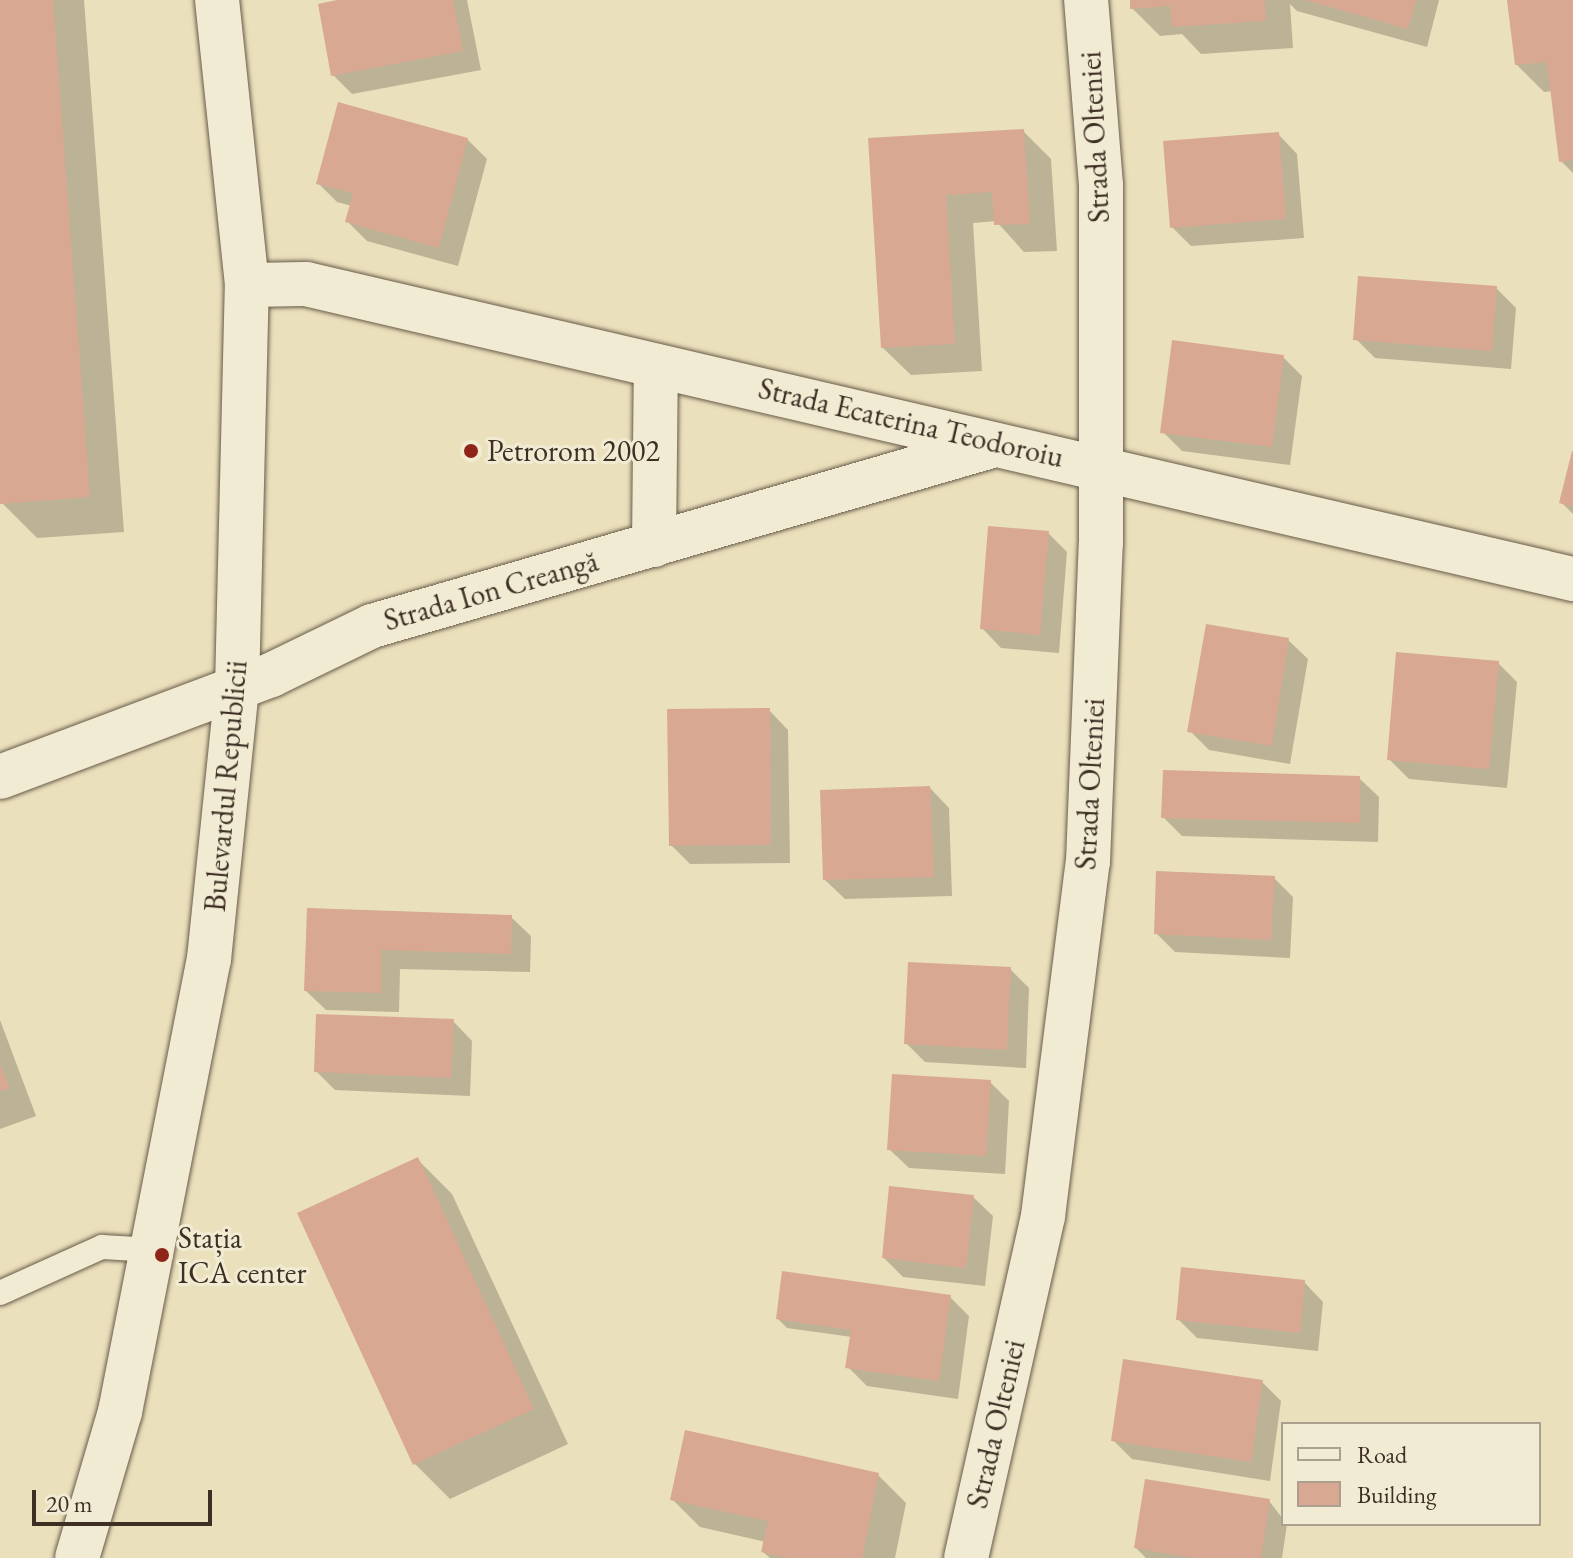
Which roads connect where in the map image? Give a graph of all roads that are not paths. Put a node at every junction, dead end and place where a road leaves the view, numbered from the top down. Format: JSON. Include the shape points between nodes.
{"nodes":[{"id":1,"x":217,"y":0,"type":"edge"},
{"id":2,"x":1086,"y":0,"type":"edge"},
{"id":3,"x":247,"y":285,"type":"junction"},
{"id":4,"x":656,"y":366,"type":"junction"},
{"id":5,"x":997,"y":444,"type":"junction"},
{"id":6,"x":1100,"y":466,"type":"junction"},
{"id":7,"x":654,"y":545,"type":"junction"},
{"id":8,"x":1573,"y":579,"type":"edge"},
{"id":9,"x":237,"y":688,"type":"junction"},
{"id":10,"x":0,"y":777,"type":"edge"},
{"id":11,"x":154,"y":1250,"type":"junction"},
{"id":12,"x":0,"y":1293,"type":"edge"},
{"id":13,"x":77,"y":1558,"type":"edge"},
{"id":14,"x":966,"y":1558,"type":"edge"}],
"edges":[{"from":1,"to":3,"type":"street","name":"Bulevardul Republicii"},
{"from":2,"to":6,"type":"street","name":"Strada Olteniei","via":[[1101,185]]},
{"from":3,"to":4,"type":"street","name":"Strada Ecaterina Teodoroiu","via":[[306,284]]},
{"from":3,"to":9,"type":"street","name":"Bulevardul Republicii"},
{"from":4,"to":5,"type":"street","name":"Strada Ecaterina Teodoroiu"},
{"from":4,"to":7,"type":"street"},
{"from":5,"to":6,"type":"street","name":"Strada Ecaterina Teodoroiu"},
{"from":5,"to":7,"type":"street","name":"Strada Ion Creangă"},
{"from":6,"to":8,"type":"street","name":"Strada Ecaterina Teodoroiu"},
{"from":6,"to":14,"type":"street","name":"Strada Olteniei","via":[[1088,862],[1043,1216]]},
{"from":7,"to":9,"type":"street","name":"Strada Ion Creangă","via":[[372,626]]},
{"from":9,"to":10,"type":"street","name":"Strada Ion Creangă"},
{"from":9,"to":11,"type":"street","name":"Bulevardul Republicii","via":[[209,959]]},
{"from":11,"to":12,"type":"lane","via":[[102,1247]]},
{"from":11,"to":13,"type":"street","name":"Bulevardul Republicii","via":[[120,1412]]}]}
